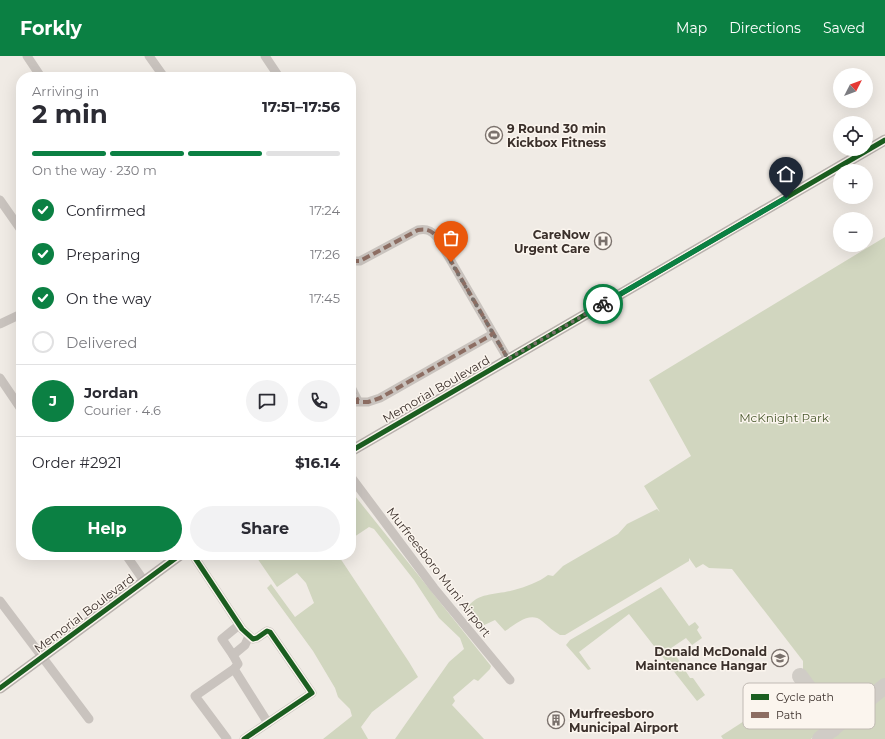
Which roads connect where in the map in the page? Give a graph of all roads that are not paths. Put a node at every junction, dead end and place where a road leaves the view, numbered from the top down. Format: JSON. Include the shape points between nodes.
{"nodes":[{"id":1,"x":26,"y":56,"type":"edge"},
{"id":2,"x":149,"y":56,"type":"edge"},
{"id":3,"x":265,"y":56,"type":"edge"},
{"id":4,"x":37,"y":72,"type":"edge"},
{"id":5,"x":160,"y":72,"type":"edge"},
{"id":6,"x":276,"y":72,"type":"edge"},
{"id":7,"x":885,"y":140,"type":"edge"},
{"id":8,"x":0,"y":200,"type":"edge"},
{"id":9,"x":16,"y":223,"type":"edge"},
{"id":10,"x":356,"y":261,"type":"edge"},
{"id":11,"x":16,"y":316,"type":"edge"},
{"id":12,"x":0,"y":324,"type":"edge"},
{"id":13,"x":493,"y":334,"type":"junction"},
{"id":14,"x":508,"y":359,"type":"junction"},
{"id":15,"x":0,"y":378,"type":"edge"},
{"id":16,"x":16,"y":402,"type":"edge"},
{"id":17,"x":356,"y":402,"type":"edge"},
{"id":18,"x":356,"y":448,"type":"edge"},
{"id":19,"x":356,"y":484,"type":"edge"},
{"id":20,"x":129,"y":560,"type":"edge"},
{"id":21,"x":173,"y":560,"type":"edge"},
{"id":22,"x":196,"y":560,"type":"edge"},
{"id":23,"x":144,"y":581,"type":"junction"},
{"id":24,"x":0,"y":601,"type":"edge"},
{"id":25,"x":239,"y":625,"type":"junction"},
{"id":26,"x":249,"y":636,"type":"junction"},
{"id":27,"x":233,"y":655,"type":"junction"},
{"id":28,"x":42,"y":657,"type":"junction"},
{"id":29,"x":234,"y":669,"type":"junction"},
{"id":30,"x":510,"y":680,"type":"dead end"},
{"id":31,"x":0,"y":688,"type":"edge"},
{"id":32,"x":89,"y":719,"type":"dead end"},
{"id":33,"x":268,"y":723,"type":"junction"},
{"id":34,"x":227,"y":739,"type":"edge"},
{"id":35,"x":244,"y":739,"type":"edge"}],
"edges":[{"from":1,"to":4,"type":"street"},
{"from":2,"to":5,"type":"street"},
{"from":3,"to":6,"type":"street"},
{"from":7,"to":14,"type":"main road","name":"Memorial Boulevard"},
{"from":8,"to":9,"type":"street"},
{"from":10,"to":13,"type":"street","via":[[418,230],[424,228],[430,231],[437,237]]},
{"from":11,"to":12,"type":"street"},
{"from":13,"to":14,"type":"street"},
{"from":13,"to":17,"type":"street","via":[[393,392],[368,402]]},
{"from":14,"to":18,"type":"main road","name":"Memorial Boulevard"},
{"from":15,"to":16,"type":"street"},
{"from":19,"to":30,"type":"street","name":"Murfreesboro Muni Airport","via":[[434,588]]},
{"from":20,"to":23,"type":"street"},
{"from":21,"to":23,"type":"main road","name":"Memorial Boulevard"},
{"from":22,"to":25,"type":"street"},
{"from":23,"to":28,"type":"main road","name":"Memorial Boulevard"},
{"from":24,"to":28,"type":"street"},
{"from":25,"to":26,"type":"street"},
{"from":25,"to":27,"type":"street","via":[[222,639]]},
{"from":26,"to":27,"type":"street","via":[[245,645]]},
{"from":26,"to":33,"type":"street","via":[[253,639],[267,631],[270,632],[312,693]]},
{"from":27,"to":29,"type":"street","via":[[238,664]]},
{"from":28,"to":31,"type":"main road","name":"Memorial Boulevard"},
{"from":28,"to":32,"type":"street"},
{"from":29,"to":33,"type":"street"},
{"from":29,"to":34,"type":"street","via":[[195,696]]},
{"from":33,"to":35,"type":"street"}]}
